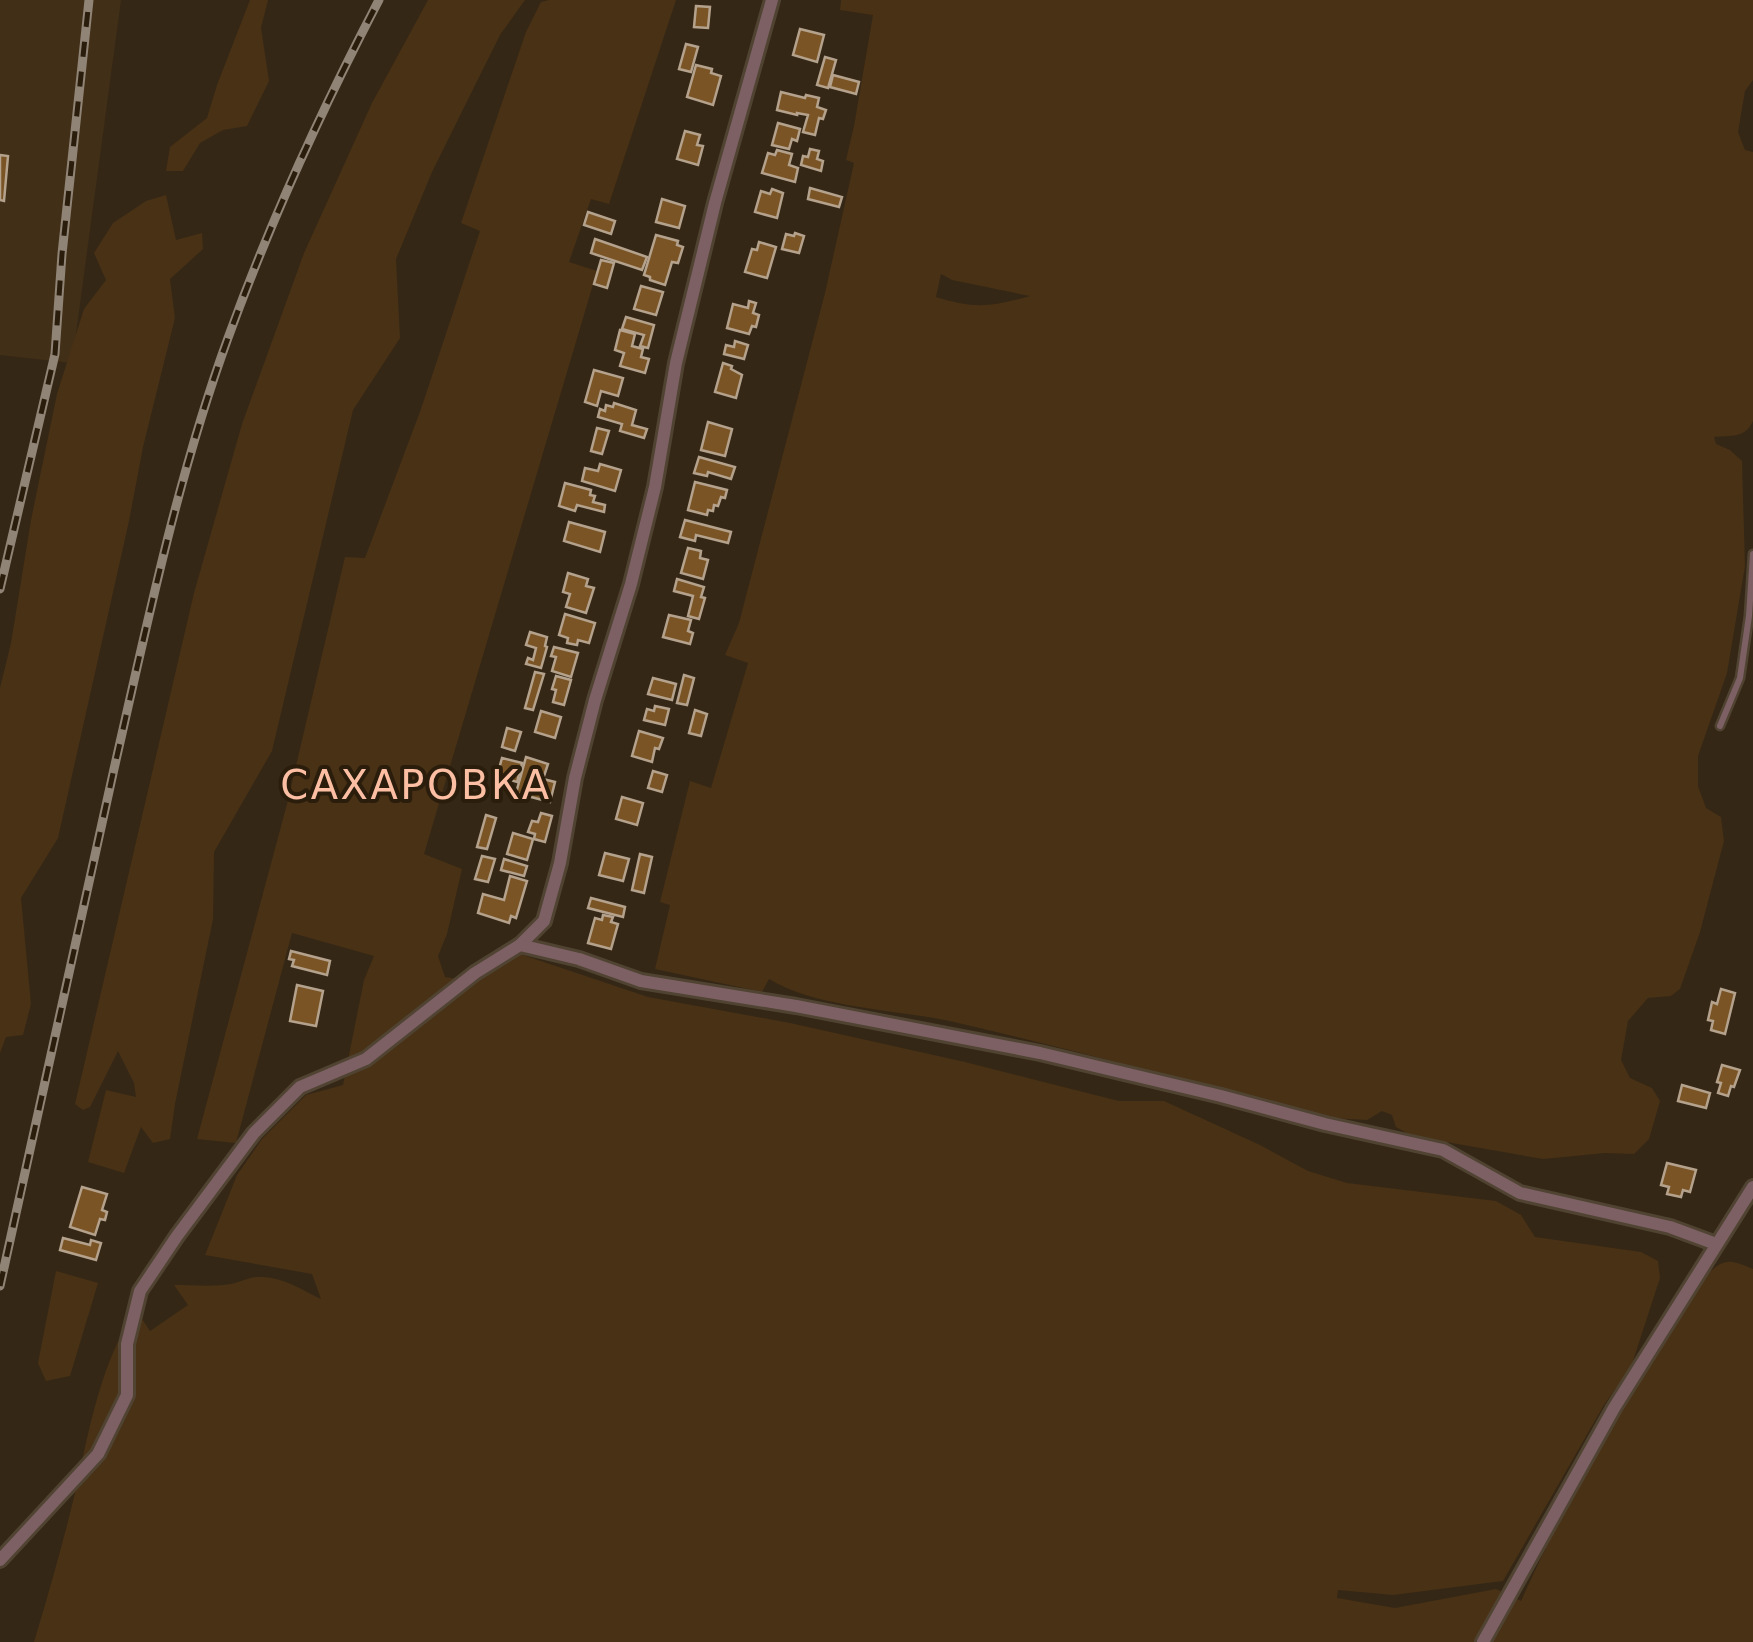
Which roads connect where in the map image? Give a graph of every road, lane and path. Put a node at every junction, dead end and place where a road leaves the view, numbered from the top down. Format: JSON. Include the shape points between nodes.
{"nodes":[{"id":1,"x":772,"y":0,"type":"edge"},
{"id":2,"x":1753,"y":554,"type":"edge"},
{"id":3,"x":1720,"y":726,"type":"dead end"},
{"id":4,"x":520,"y":945,"type":"junction"},
{"id":5,"x":1753,"y":1187,"type":"edge"},
{"id":6,"x":1716,"y":1244,"type":"junction"},
{"id":7,"x":0,"y":1560,"type":"edge"},
{"id":8,"x":1483,"y":1642,"type":"edge"}],
"edges":[{"from":1,"to":4,"type":"street","via":[[714,203],[655,487],[583,747],[560,862],[544,921]]},
{"from":2,"to":3,"type":"lane","via":[[1740,678]]},
{"from":4,"to":6,"type":"street","via":[[640,981],[1040,1054],[1443,1150],[1520,1192]]},
{"from":4,"to":7,"type":"street","via":[[366,1059],[300,1087],[254,1133],[140,1291],[127,1344],[127,1395],[98,1454]]},
{"from":5,"to":6,"type":"street"},
{"from":6,"to":8,"type":"street","via":[[1614,1408]]}]}
